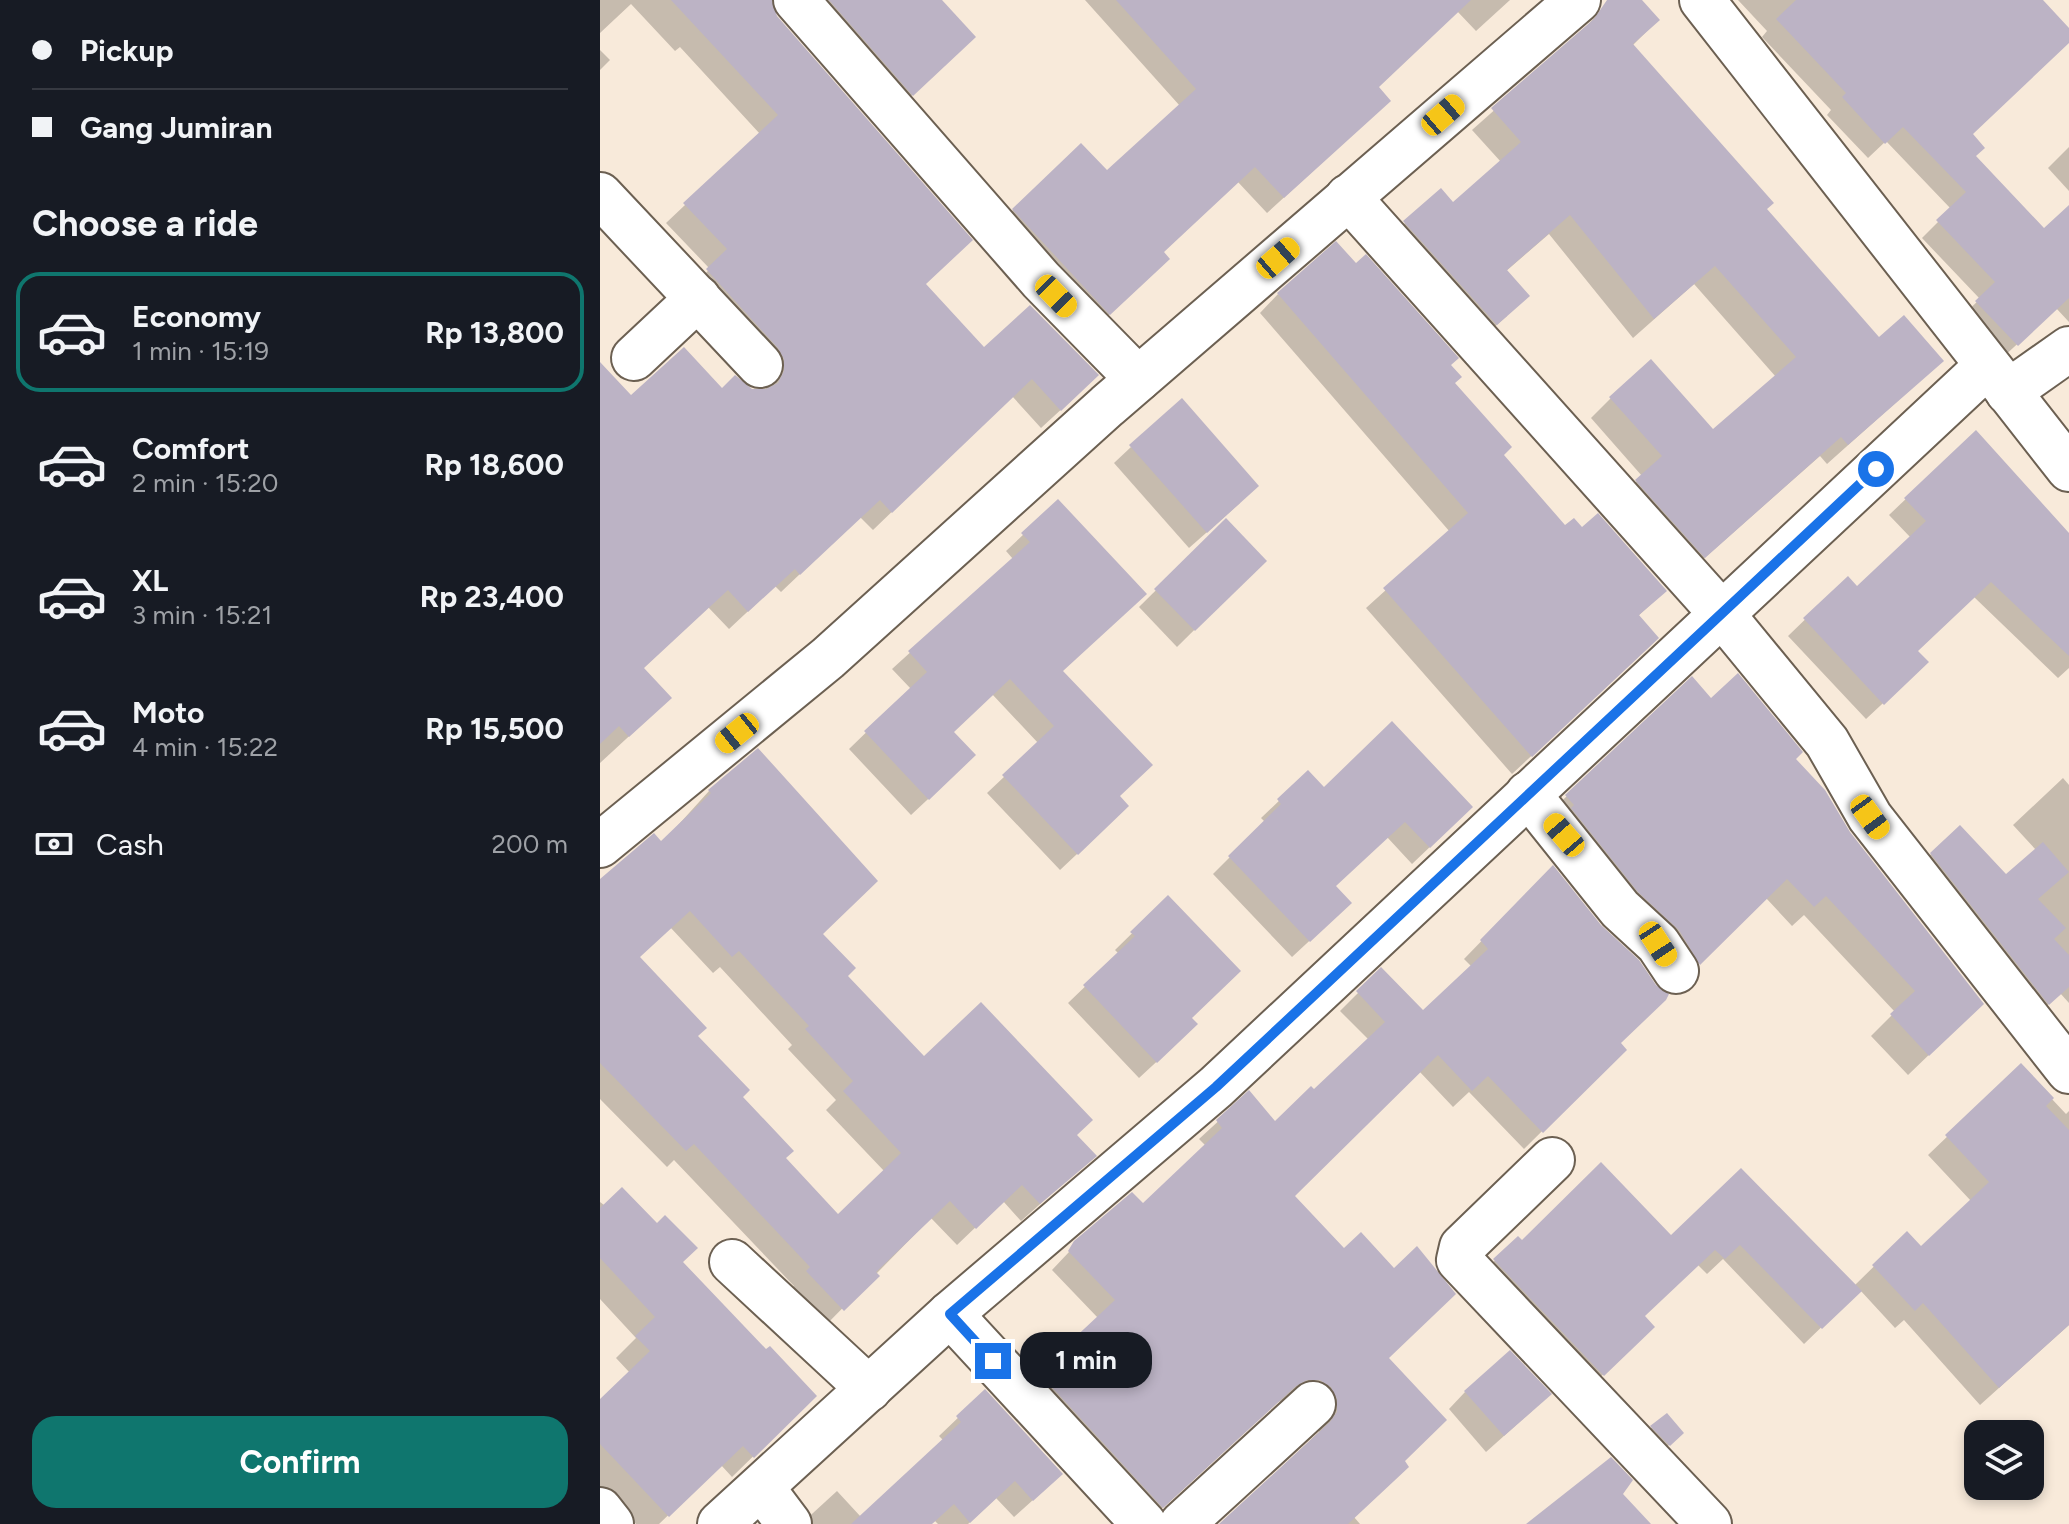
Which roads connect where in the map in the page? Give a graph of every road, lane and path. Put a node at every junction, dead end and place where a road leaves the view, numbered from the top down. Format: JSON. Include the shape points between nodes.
{"nodes":[{"id":1,"x":796,"y":0,"type":"edge"},
{"id":2,"x":1578,"y":0,"type":"edge"},
{"id":3,"x":1702,"y":0,"type":"edge"},
{"id":4,"x":600,"y":195,"type":"edge"},
{"id":5,"x":1348,"y":197,"type":"junction"},
{"id":6,"x":698,"y":298,"type":"junction"},
{"id":7,"x":2069,"y":349,"type":"edge"},
{"id":8,"x":634,"y":358,"type":"dead end"},
{"id":9,"x":760,"y":365,"type":"dead end"},
{"id":10,"x":1138,"y":379,"type":"junction"},
{"id":11,"x":1997,"y":379,"type":"junction"},
{"id":12,"x":2069,"y":469,"type":"edge"},
{"id":13,"x":1721,"y":613,"type":"junction"},
{"id":14,"x":1528,"y":794,"type":"junction"},
{"id":15,"x":600,"y":845,"type":"edge"},
{"id":16,"x":1676,"y":971,"type":"dead end"},
{"id":17,"x":2069,"y":1071,"type":"edge"},
{"id":18,"x":1552,"y":1160,"type":"dead end"},
{"id":19,"x":732,"y":1262,"type":"dead end"},
{"id":20,"x":950,"y":1314,"type":"junction"},
{"id":21,"x":869,"y":1389,"type":"junction"},
{"id":22,"x":1313,"y":1404,"type":"dead end"},
{"id":23,"x":762,"y":1488,"type":"junction"},
{"id":24,"x":600,"y":1510,"type":"edge"},
{"id":25,"x":611,"y":1524,"type":"edge"},
{"id":26,"x":720,"y":1524,"type":"edge"},
{"id":27,"x":789,"y":1524,"type":"edge"},
{"id":28,"x":1144,"y":1524,"type":"edge"},
{"id":29,"x":1182,"y":1524,"type":"edge"},
{"id":30,"x":1709,"y":1524,"type":"edge"}],
"edges":[{"from":1,"to":10,"type":"street","via":[[1041,280]]},
{"from":2,"to":5,"type":"street"},
{"from":3,"to":11,"type":"street"},
{"from":4,"to":6,"type":"street"},
{"from":5,"to":10,"type":"street"},
{"from":5,"to":13,"type":"street"},
{"from":6,"to":8,"type":"street"},
{"from":6,"to":9,"type":"street"},
{"from":7,"to":11,"type":"street"},
{"from":10,"to":15,"type":"street","via":[[828,658]]},
{"from":11,"to":12,"type":"street"},
{"from":11,"to":13,"type":"street"},
{"from":13,"to":14,"type":"street"},
{"from":13,"to":17,"type":"street","via":[[1827,742],[1879,828]]},
{"from":14,"to":16,"type":"street"},
{"from":14,"to":20,"type":"street","via":[[1216,1087]]},
{"from":18,"to":30,"type":"street","via":[[1462,1247],[1459,1260]]},
{"from":19,"to":21,"type":"street"},
{"from":20,"to":21,"type":"street"},
{"from":20,"to":28,"type":"street"},
{"from":21,"to":23,"type":"street"},
{"from":22,"to":29,"type":"street"},
{"from":23,"to":26,"type":"street"},
{"from":23,"to":27,"type":"street"},
{"from":24,"to":25,"type":"street"}]}
